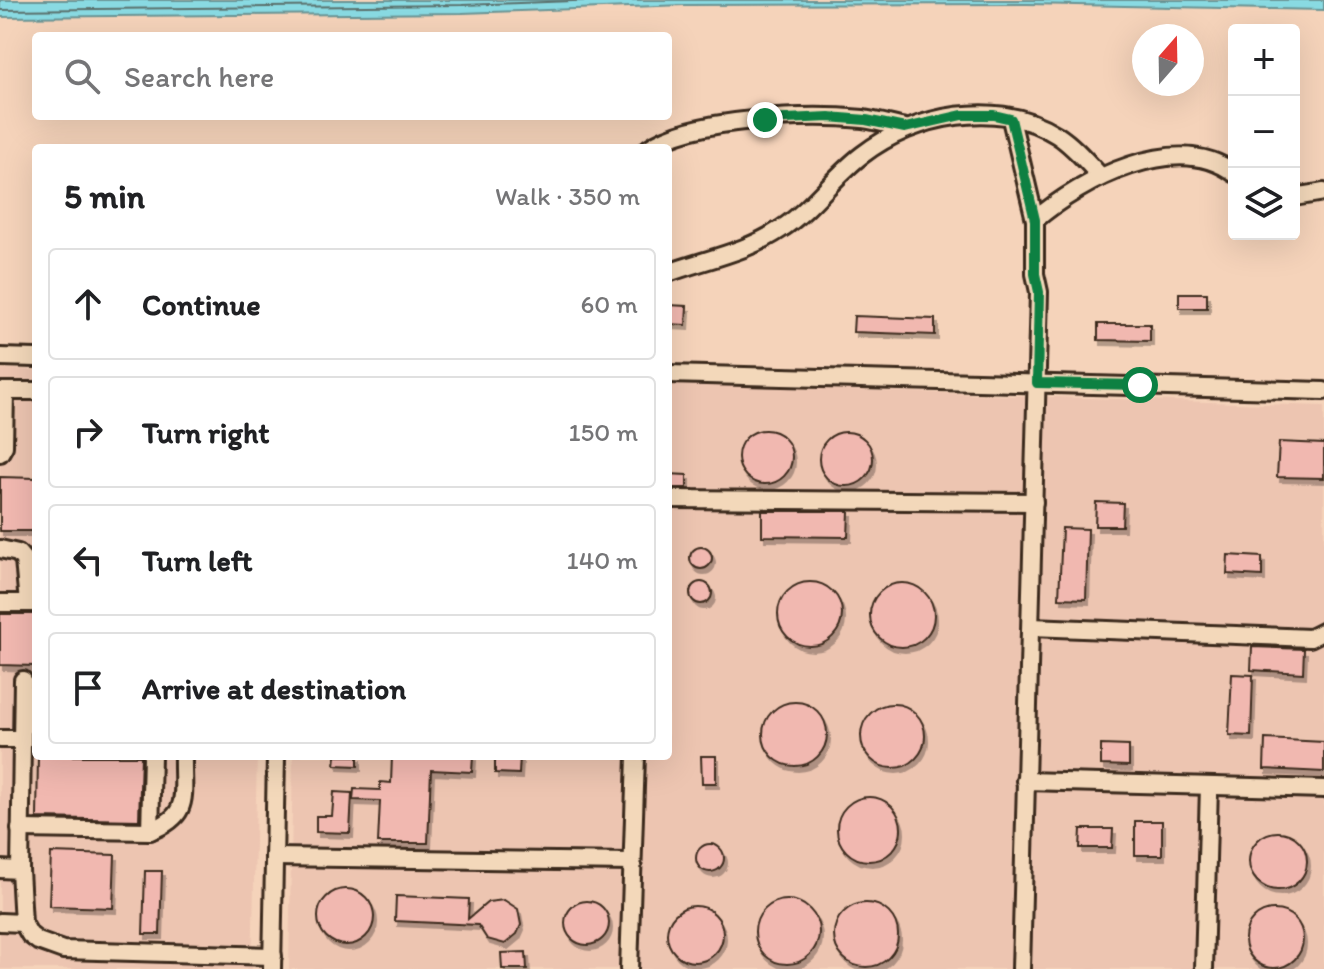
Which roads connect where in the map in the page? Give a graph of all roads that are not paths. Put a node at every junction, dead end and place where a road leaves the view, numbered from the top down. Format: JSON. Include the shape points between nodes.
{"nodes":[{"id":1,"x":1011,"y":119,"type":"junction"},
{"id":2,"x":905,"y":128,"type":"junction"},
{"id":3,"x":655,"y":144,"type":"edge"},
{"id":4,"x":1228,"y":169,"type":"edge"},
{"id":5,"x":1101,"y":177,"type":"junction"},
{"id":6,"x":1324,"y":192,"type":"edge"},
{"id":7,"x":1300,"y":196,"type":"edge"},
{"id":8,"x":1035,"y":220,"type":"junction"},
{"id":9,"x":672,"y":272,"type":"edge"},
{"id":10,"x":0,"y":357,"type":"edge"},
{"id":11,"x":32,"y":358,"type":"edge"},
{"id":12,"x":672,"y":374,"type":"edge"},
{"id":13,"x":1037,"y":383,"type":"junction"},
{"id":14,"x":2,"y":391,"type":"edge"},
{"id":15,"x":32,"y":391,"type":"edge"},
{"id":16,"x":1324,"y":391,"type":"edge"},
{"id":17,"x":0,"y":453,"type":"edge"},
{"id":18,"x":672,"y":499,"type":"edge"},
{"id":19,"x":1034,"y":502,"type":"junction"},
{"id":20,"x":0,"y":549,"type":"edge"},
{"id":21,"x":0,"y":603,"type":"edge"},
{"id":22,"x":32,"y":603,"type":"edge"},
{"id":23,"x":1031,"y":627,"type":"junction"},
{"id":24,"x":1323,"y":636,"type":"edge"},
{"id":25,"x":23,"y":680,"type":"dead end"},
{"id":26,"x":0,"y":739,"type":"edge"},
{"id":27,"x":22,"y":739,"type":"junction"},
{"id":28,"x":152,"y":760,"type":"edge"},
{"id":29,"x":183,"y":760,"type":"edge"},
{"id":30,"x":276,"y":760,"type":"edge"},
{"id":31,"x":636,"y":760,"type":"edge"},
{"id":32,"x":1025,"y":781,"type":"junction"},
{"id":33,"x":1209,"y":786,"type":"junction"},
{"id":34,"x":1324,"y":789,"type":"edge"},
{"id":35,"x":20,"y":829,"type":"junction"},
{"id":36,"x":150,"y":831,"type":"junction"},
{"id":37,"x":274,"y":857,"type":"junction"},
{"id":38,"x":632,"y":862,"type":"junction"},
{"id":39,"x":0,"y":869,"type":"edge"},
{"id":40,"x":20,"y":870,"type":"junction"},
{"id":41,"x":0,"y":922,"type":"edge"},
{"id":42,"x":23,"y":923,"type":"junction"},
{"id":43,"x":272,"y":962,"type":"edge"},
{"id":44,"x":629,"y":969,"type":"edge"},
{"id":45,"x":1021,"y":969,"type":"edge"},
{"id":46,"x":1204,"y":969,"type":"edge"}],
"edges":[{"from":1,"to":2,"type":"street","via":[[962,115]]},
{"from":1,"to":5,"type":"street","via":[[1058,135]]},
{"from":1,"to":8,"type":"street"},
{"from":2,"to":3,"type":"street","via":[[829,117],[765,120],[694,129]]},
{"from":2,"to":9,"type":"street","via":[[862,155],[783,228],[750,247]]},
{"from":4,"to":5,"type":"street","via":[[1211,159],[1185,156],[1142,160]]},
{"from":5,"to":8,"type":"street"},
{"from":6,"to":7,"type":"street"},
{"from":8,"to":13,"type":"street"},
{"from":10,"to":11,"type":"street"},
{"from":12,"to":13,"type":"street"},
{"from":13,"to":16,"type":"street"},
{"from":13,"to":19,"type":"street"},
{"from":14,"to":15,"type":"street"},
{"from":14,"to":17,"type":"street"},
{"from":18,"to":19,"type":"street"},
{"from":19,"to":23,"type":"street"},
{"from":20,"to":22,"type":"street","via":[[24,560]]},
{"from":21,"to":22,"type":"street"},
{"from":23,"to":24,"type":"street"},
{"from":23,"to":32,"type":"street"},
{"from":25,"to":27,"type":"street"},
{"from":26,"to":27,"type":"street"},
{"from":27,"to":35,"type":"street"},
{"from":28,"to":36,"type":"street"},
{"from":29,"to":36,"type":"street","via":[[180,811],[169,824]]},
{"from":30,"to":37,"type":"street"},
{"from":31,"to":38,"type":"street"},
{"from":32,"to":33,"type":"street"},
{"from":32,"to":45,"type":"street"},
{"from":33,"to":34,"type":"street"},
{"from":33,"to":46,"type":"street"},
{"from":35,"to":36,"type":"street"},
{"from":35,"to":40,"type":"street"},
{"from":37,"to":38,"type":"street"},
{"from":37,"to":43,"type":"street"},
{"from":38,"to":44,"type":"street"},
{"from":39,"to":40,"type":"street"},
{"from":40,"to":42,"type":"street"},
{"from":41,"to":42,"type":"street"},
{"from":42,"to":43,"type":"street","via":[[38,941],[63,950]]}]}
